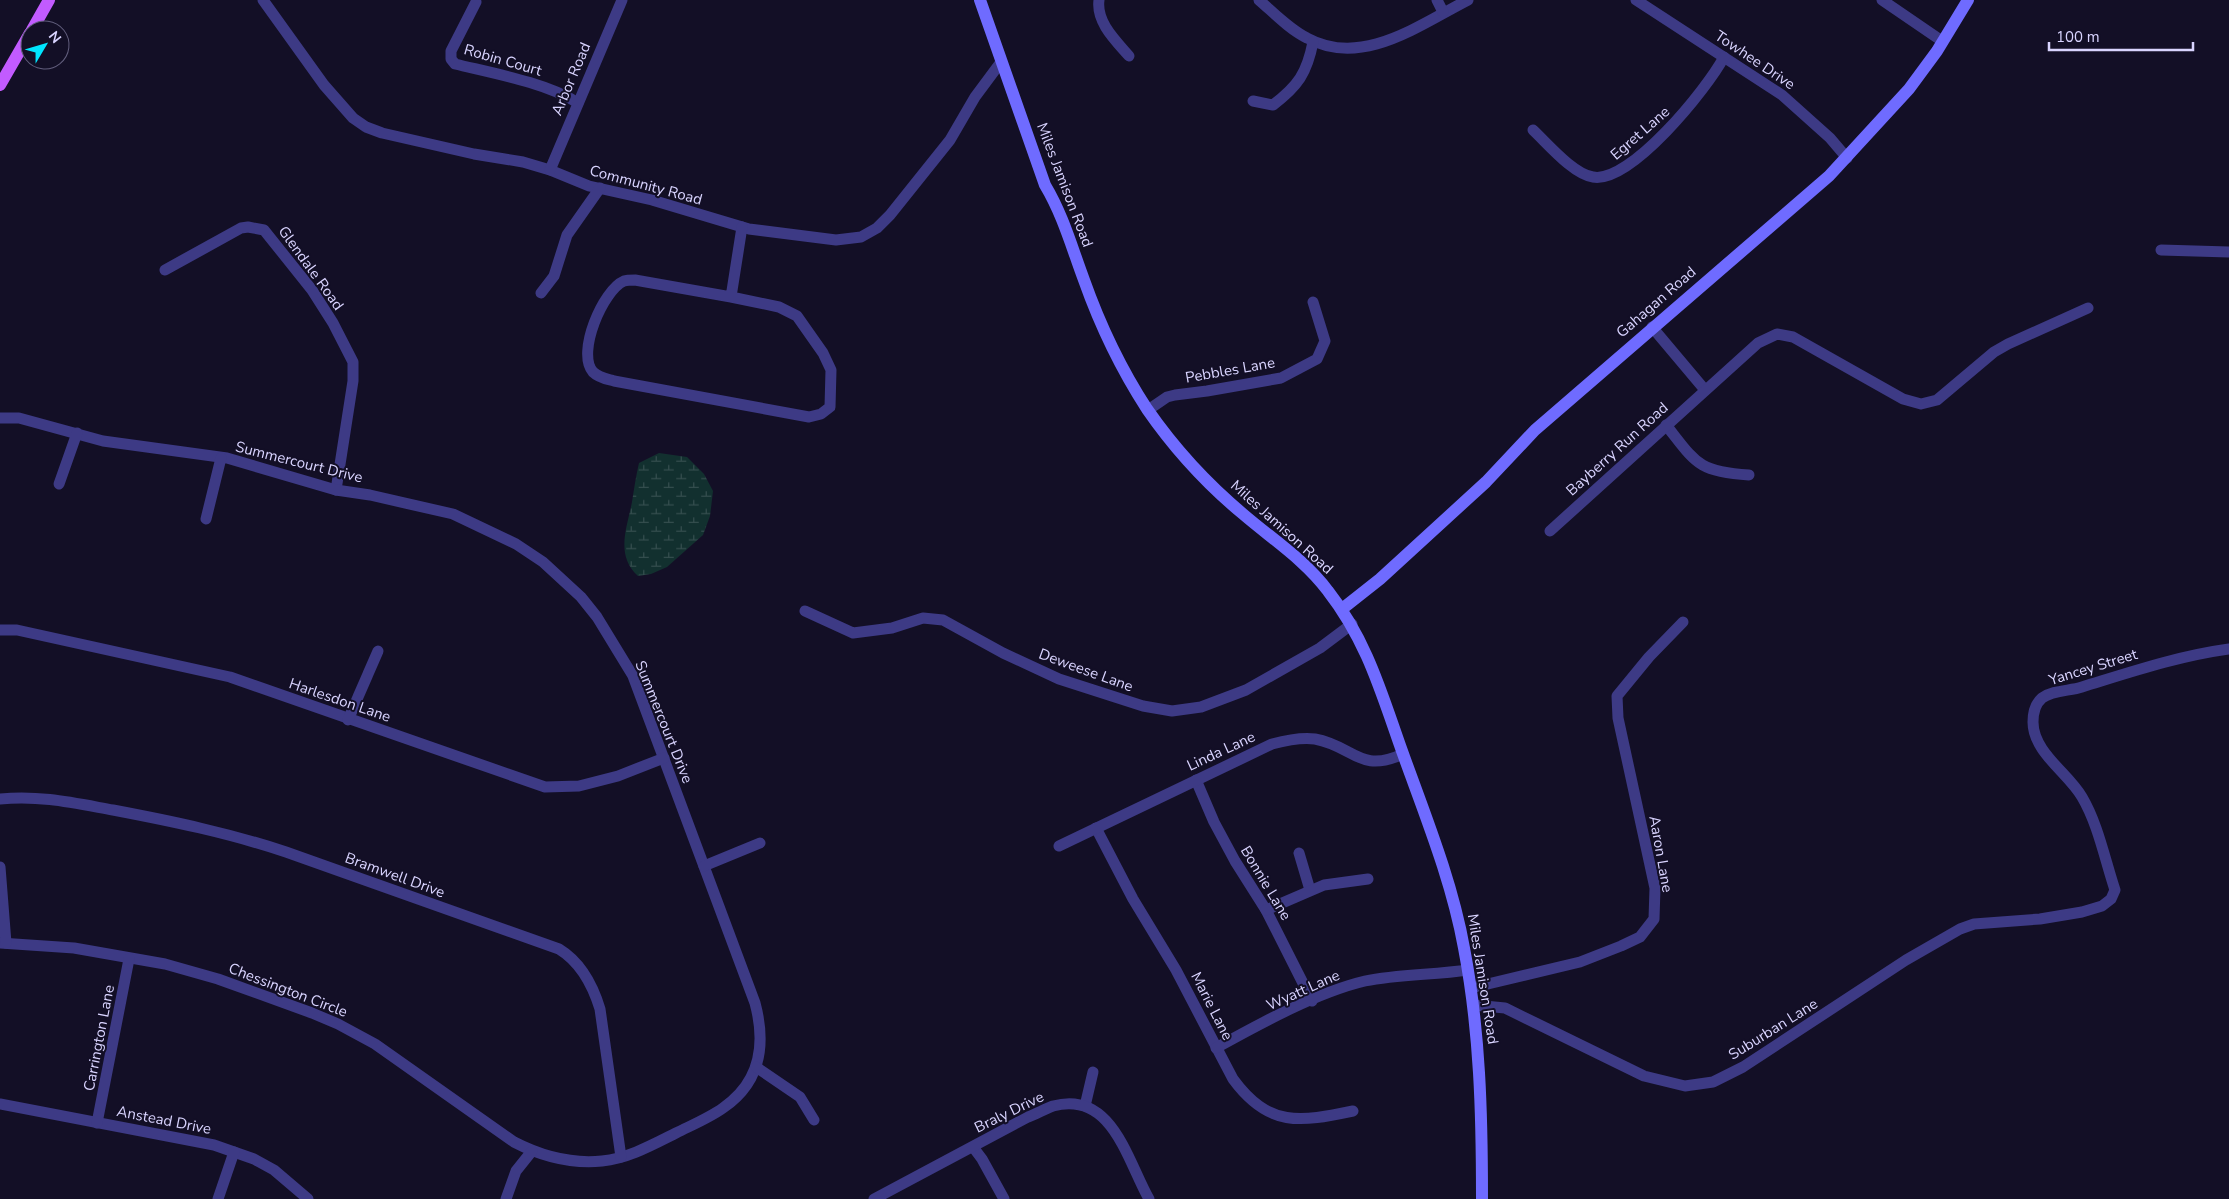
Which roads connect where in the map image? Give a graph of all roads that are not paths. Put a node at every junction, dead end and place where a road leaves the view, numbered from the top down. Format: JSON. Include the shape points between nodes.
{"nodes":[{"id":1,"x":49,"y":0,"type":"edge"},
{"id":2,"x":263,"y":0,"type":"edge"},
{"id":3,"x":622,"y":0,"type":"edge"},
{"id":4,"x":980,"y":0,"type":"edge"},
{"id":5,"x":1099,"y":0,"type":"edge"},
{"id":6,"x":1259,"y":0,"type":"edge"},
{"id":7,"x":1437,"y":0,"type":"edge"},
{"id":8,"x":1468,"y":0,"type":"edge"},
{"id":9,"x":1636,"y":0,"type":"edge"},
{"id":10,"x":1882,"y":0,"type":"edge"},
{"id":11,"x":1968,"y":0,"type":"edge"},
{"id":12,"x":476,"y":2,"type":"dead end"},
{"id":13,"x":1444,"y":12,"type":"junction"},
{"id":14,"x":38,"y":20,"type":"edge"},
{"id":15,"x":1313,"y":42,"type":"junction"},
{"id":16,"x":1942,"y":42,"type":"junction"},
{"id":17,"x":20,"y":51,"type":"edge"},
{"id":18,"x":1129,"y":56,"type":"dead end"},
{"id":19,"x":1724,"y":58,"type":"junction"},
{"id":20,"x":1002,"y":62,"type":"junction"},
{"id":21,"x":0,"y":85,"type":"edge"},
{"id":22,"x":1253,"y":101,"type":"dead end"},
{"id":23,"x":578,"y":103,"type":"junction"},
{"id":24,"x":1533,"y":130,"type":"dead end"},
{"id":25,"x":1847,"y":158,"type":"junction"},
{"id":26,"x":550,"y":170,"type":"junction"},
{"id":27,"x":600,"y":188,"type":"junction"},
{"id":28,"x":742,"y":228,"type":"junction"},
{"id":29,"x":2161,"y":250,"type":"dead end"},
{"id":30,"x":2229,"y":252,"type":"edge"},
{"id":31,"x":165,"y":270,"type":"dead end"},
{"id":32,"x":541,"y":293,"type":"dead end"},
{"id":33,"x":731,"y":297,"type":"junction"},
{"id":34,"x":1313,"y":302,"type":"dead end"},
{"id":35,"x":2088,"y":308,"type":"dead end"},
{"id":36,"x":1652,"y":327,"type":"junction"},
{"id":37,"x":1704,"y":390,"type":"junction"},
{"id":38,"x":1148,"y":410,"type":"junction"},
{"id":39,"x":0,"y":418,"type":"edge"},
{"id":40,"x":1666,"y":425,"type":"junction"},
{"id":41,"x":77,"y":433,"type":"junction"},
{"id":42,"x":222,"y":458,"type":"junction"},
{"id":43,"x":1749,"y":475,"type":"dead end"},
{"id":44,"x":59,"y":484,"type":"dead end"},
{"id":45,"x":336,"y":490,"type":"junction"},
{"id":46,"x":206,"y":519,"type":"dead end"},
{"id":47,"x":1550,"y":532,"type":"dead end"},
{"id":48,"x":1342,"y":609,"type":"junction"},
{"id":49,"x":805,"y":611,"type":"dead end"},
{"id":50,"x":1683,"y":622,"type":"dead end"},
{"id":51,"x":1352,"y":624,"type":"junction"},
{"id":52,"x":0,"y":630,"type":"edge"},
{"id":53,"x":2229,"y":649,"type":"edge"},
{"id":54,"x":378,"y":651,"type":"dead end"},
{"id":55,"x":348,"y":720,"type":"junction"},
{"id":56,"x":1403,"y":754,"type":"junction"},
{"id":57,"x":664,"y":758,"type":"junction"},
{"id":58,"x":1196,"y":780,"type":"junction"},
{"id":59,"x":0,"y":800,"type":"edge"},
{"id":60,"x":1096,"y":828,"type":"junction"},
{"id":61,"x":760,"y":843,"type":"dead end"},
{"id":62,"x":1059,"y":846,"type":"dead end"},
{"id":63,"x":1298,"y":853,"type":"dead end"},
{"id":64,"x":704,"y":866,"type":"junction"},
{"id":65,"x":0,"y":867,"type":"edge"},
{"id":66,"x":1368,"y":879,"type":"dead end"},
{"id":67,"x":1310,"y":890,"type":"junction"},
{"id":68,"x":1266,"y":910,"type":"junction"},
{"id":69,"x":2082,"y":912,"type":"joint"},
{"id":70,"x":3,"y":943,"type":"edge"},
{"id":71,"x":129,"y":959,"type":"junction"},
{"id":72,"x":1468,"y":970,"type":"junction"},
{"id":73,"x":1471,"y":988,"type":"junction"},
{"id":74,"x":1312,"y":1001,"type":"junction"},
{"id":75,"x":1474,"y":1005,"type":"junction"},
{"id":76,"x":1216,"y":1048,"type":"junction"},
{"id":77,"x":756,"y":1067,"type":"junction"},
{"id":78,"x":1093,"y":1072,"type":"dead end"},
{"id":79,"x":0,"y":1104,"type":"edge"},
{"id":80,"x":1085,"y":1106,"type":"junction"},
{"id":81,"x":1353,"y":1111,"type":"dead end"},
{"id":82,"x":814,"y":1120,"type":"dead end"},
{"id":83,"x":97,"y":1123,"type":"junction"},
{"id":84,"x":973,"y":1147,"type":"junction"},
{"id":85,"x":532,"y":1151,"type":"junction"},
{"id":86,"x":234,"y":1152,"type":"junction"},
{"id":87,"x":621,"y":1157,"type":"junction"},
{"id":88,"x":218,"y":1199,"type":"edge"},
{"id":89,"x":308,"y":1199,"type":"edge"},
{"id":90,"x":506,"y":1199,"type":"edge"},
{"id":91,"x":874,"y":1199,"type":"edge"},
{"id":92,"x":1004,"y":1199,"type":"edge"},
{"id":93,"x":1149,"y":1199,"type":"edge"},
{"id":94,"x":1482,"y":1199,"type":"edge"}],
"edges":[{"from":1,"to":14,"type":"main road"},
{"from":2,"to":26,"type":"street","name":"Community Road","via":[[324,86],[359,123],[382,132]]},
{"from":3,"to":23,"type":"street","name":"Arbor Road"},
{"from":4,"to":20,"type":"main road","name":"Miles Jamison Road"},
{"from":5,"to":18,"type":"street","via":[[1103,21]]},
{"from":6,"to":15,"type":"street","via":[[1292,29]]},
{"from":7,"to":13,"type":"street"},
{"from":8,"to":13,"type":"street"},
{"from":9,"to":19,"type":"street","name":"Towhee Drive"},
{"from":10,"to":16,"type":"street"},
{"from":11,"to":16,"type":"main road","name":"Gahagan Road"},
{"from":12,"to":23,"type":"street","name":"Robin Court","via":[[451,52],[455,64],[566,95]]},
{"from":13,"to":15,"type":"street","via":[[1374,45],[1342,49]]},
{"from":15,"to":22,"type":"street","via":[[1310,59],[1289,93],[1273,105]]},
{"from":16,"to":25,"type":"main road","name":"Gahagan Road","via":[[1903,96]]},
{"from":17,"to":21,"type":"main road"},
{"from":19,"to":24,"type":"street","name":"Egret Lane","via":[[1677,122],[1610,177],[1594,178],[1579,172]]},
{"from":19,"to":25,"type":"street","name":"Towhee Drive","via":[[1782,95]]},
{"from":20,"to":28,"type":"street","name":"Community Road","via":[[936,158],[877,228],[852,240],[836,240]]},
{"from":20,"to":38,"type":"main road","name":"Miles Jamison Road","via":[[1045,185],[1057,206],[1085,284],[1120,363]]},
{"from":23,"to":26,"type":"street","name":"Arbor Road"},
{"from":25,"to":36,"type":"main road","name":"Gahagan Road"},
{"from":26,"to":27,"type":"street","name":"Community Road"},
{"from":27,"to":28,"type":"street","name":"Community Road"},
{"from":27,"to":32,"type":"street","via":[[568,235],[554,276]]},
{"from":28,"to":33,"type":"street"},
{"from":29,"to":30,"type":"street"},
{"from":31,"to":45,"type":"street","name":"Glendale Road","via":[[241,228],[257,228],[264,230],[312,290],[333,322],[352,362],[353,381]]},
{"from":33,"to":33,"type":"street","via":[[779,307],[797,316],[831,370],[830,407],[821,414],[809,416],[614,381],[598,377],[586,360],[591,330],[610,294],[624,281],[635,280]]},
{"from":34,"to":38,"type":"street","name":"Pebbles Lane","via":[[1325,341],[1317,359],[1310,364],[1281,378],[1167,397]]},
{"from":35,"to":37,"type":"street","name":"Bayberry Run Road","via":[[1994,352],[1944,395],[1929,403],[1903,399],[1786,334],[1765,338]]},
{"from":36,"to":37,"type":"street"},
{"from":36,"to":48,"type":"main road","name":"Gahagan Road","via":[[1535,430],[1486,482],[1380,580]]},
{"from":37,"to":40,"type":"street","name":"Bayberry Run Road"},
{"from":38,"to":48,"type":"main road","name":"Miles Jamison Road","via":[[1204,477],[1291,553]]},
{"from":39,"to":41,"type":"street","name":"Summercourt Drive","via":[[20,418]]},
{"from":40,"to":43,"type":"street","via":[[1700,466]]},
{"from":40,"to":47,"type":"street","name":"Bayberry Run Road"},
{"from":41,"to":42,"type":"street","name":"Summercourt Drive","via":[[120,444]]},
{"from":41,"to":44,"type":"street"},
{"from":42,"to":45,"type":"street","name":"Summercourt Drive"},
{"from":42,"to":46,"type":"street"},
{"from":45,"to":57,"type":"street","name":"Summercourt Drive","via":[[454,514],[516,544],[543,562],[581,597],[597,617],[633,676]]},
{"from":48,"to":51,"type":"main road","name":"Miles Jamison Road"},
{"from":49,"to":51,"type":"street","name":"Deweese Lane","via":[[853,633],[892,628],[923,618],[944,620],[1059,679],[1143,706],[1172,711],[1201,707],[1246,690],[1320,648]]},
{"from":50,"to":73,"type":"street","name":"Aaron Lane","via":[[1617,696],[1618,718],[1654,888],[1654,919],[1640,937],[1580,962]]},
{"from":51,"to":56,"type":"main road","name":"Miles Jamison Road","via":[[1365,649]]},
{"from":52,"to":55,"type":"street","name":"Harlesdon Lane","via":[[17,630],[230,678]]},
{"from":53,"to":69,"type":"street","name":"Yancey Street","via":[[2178,658],[2051,694],[2034,707],[2033,723],[2037,738],[2082,797],[2115,890],[2111,899],[2102,906]]},
{"from":54,"to":55,"type":"street"},
{"from":55,"to":57,"type":"street","name":"Harlesdon Lane","via":[[545,787],[579,786],[618,776]]},
{"from":56,"to":58,"type":"street","name":"Linda Lane","via":[[1388,761],[1371,762],[1325,742],[1294,738],[1272,744]]},
{"from":56,"to":72,"type":"main road","name":"Miles Jamison Road","via":[[1451,895]]},
{"from":57,"to":64,"type":"street","name":"Summercourt Drive"},
{"from":58,"to":60,"type":"street","name":"Linda Lane"},
{"from":58,"to":68,"type":"street","name":"Bonnie Lane","via":[[1235,861]]},
{"from":59,"to":87,"type":"street","name":"Bramwell Drive","via":[[45,798],[176,822],[247,840],[559,950],[573,959],[585,975],[600,1010]]},
{"from":60,"to":62,"type":"street","name":"Linda Lane"},
{"from":60,"to":76,"type":"street","name":"Marie Lane"},
{"from":61,"to":64,"type":"street"},
{"from":63,"to":67,"type":"street"},
{"from":64,"to":77,"type":"street","name":"Summercourt Drive","via":[[758,1016],[761,1043]]},
{"from":65,"to":70,"type":"street"},
{"from":66,"to":67,"type":"street","via":[[1329,883]]},
{"from":67,"to":68,"type":"street"},
{"from":68,"to":74,"type":"street","name":"Bonnie Lane"},
{"from":69,"to":75,"type":"street","name":"Suburban Lane","via":[[1974,924],[1960,929],[1906,960],[1743,1067],[1722,1078],[1694,1086],[1644,1076],[1505,1008]]},
{"from":70,"to":71,"type":"street","name":"Chessington Circle","via":[[74,948]]},
{"from":71,"to":83,"type":"street","name":"Carrington Lane"},
{"from":71,"to":85,"type":"street","name":"Chessington Circle","via":[[165,964],[218,979],[338,1024],[375,1044],[484,1122]]},
{"from":72,"to":73,"type":"main road","name":"Miles Jamison Road"},
{"from":72,"to":74,"type":"street","name":"Wyatt Lane","via":[[1367,981],[1339,988]]},
{"from":73,"to":75,"type":"main road","name":"Miles Jamison Road"},
{"from":74,"to":76,"type":"street","name":"Wyatt Lane"},
{"from":75,"to":94,"type":"main road","name":"Miles Jamison Road","via":[[1480,1075]]},
{"from":76,"to":81,"type":"street","name":"Marie Lane","via":[[1245,1095],[1269,1112],[1306,1120]]},
{"from":77,"to":82,"type":"street","via":[[800,1097]]},
{"from":77,"to":87,"type":"street","name":"Summercourt Drive","via":[[742,1090],[723,1108],[640,1151]]},
{"from":78,"to":80,"type":"street"},
{"from":79,"to":83,"type":"street","name":"Anstead Drive"},
{"from":80,"to":84,"type":"street","name":"Braly Drive","via":[[1052,1107]]},
{"from":80,"to":93,"type":"street","via":[[1110,1125]]},
{"from":83,"to":86,"type":"street","name":"Anstead Drive","via":[[179,1137]]},
{"from":84,"to":91,"type":"street","name":"Braly Drive"},
{"from":84,"to":92,"type":"street"},
{"from":85,"to":87,"type":"street","name":"Chessington Circle","via":[[572,1160],[600,1161]]},
{"from":85,"to":90,"type":"street","via":[[516,1171]]},
{"from":86,"to":88,"type":"street"},
{"from":86,"to":89,"type":"street","name":"Anstead Drive","via":[[274,1170]]}]}
